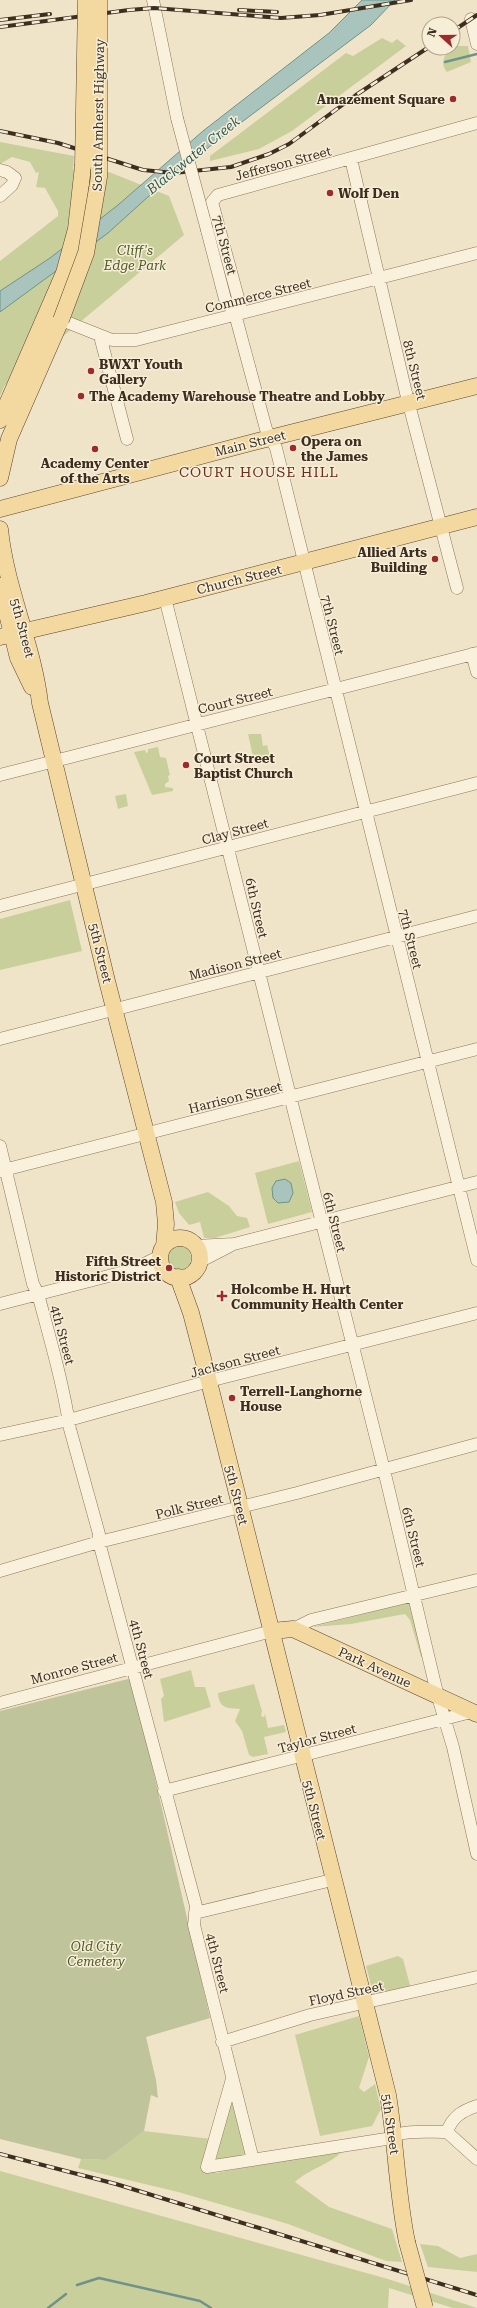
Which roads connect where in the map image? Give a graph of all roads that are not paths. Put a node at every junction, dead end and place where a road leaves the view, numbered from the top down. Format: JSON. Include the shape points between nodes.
{"nodes":[{"id":1,"x":86,"y":0,"type":"edge"},
{"id":2,"x":99,"y":0,"type":"edge"},
{"id":3,"x":153,"y":0,"type":"edge"},
{"id":4,"x":471,"y":19,"type":"dead end"},
{"id":5,"x":477,"y":44,"type":"edge"},
{"id":6,"x":477,"y":123,"type":"edge"},
{"id":7,"x":351,"y":159,"type":"junction"},
{"id":8,"x":0,"y":170,"type":"edge"},
{"id":9,"x":0,"y":196,"type":"edge"},
{"id":10,"x":477,"y":253,"type":"edge"},
{"id":11,"x":378,"y":279,"type":"junction"},
{"id":12,"x":235,"y":314,"type":"junction"},
{"id":13,"x":54,"y":317,"type":"junction"},
{"id":14,"x":100,"y":336,"type":"junction"},
{"id":15,"x":477,"y":386,"type":"edge"},
{"id":16,"x":408,"y":404,"type":"junction"},
{"id":17,"x":0,"y":420,"type":"edge"},
{"id":18,"x":270,"y":438,"type":"junction"},
{"id":19,"x":127,"y":439,"type":"dead end"},
{"id":20,"x":0,"y":478,"type":"edge"},
{"id":21,"x":0,"y":509,"type":"edge"},
{"id":22,"x":477,"y":517,"type":"edge"},
{"id":23,"x":442,"y":526,"type":"junction"},
{"id":24,"x":0,"y":529,"type":"edge"},
{"id":25,"x":303,"y":562,"type":"junction"},
{"id":26,"x":0,"y":586,"type":"edge"},
{"id":27,"x":457,"y":588,"type":"dead end"},
{"id":28,"x":165,"y":598,"type":"junction"},
{"id":29,"x":12,"y":635,"type":"edge"},
{"id":30,"x":475,"y":653,"type":"edge"},
{"id":31,"x":477,"y":672,"type":"edge"},
{"id":32,"x":334,"y":688,"type":"junction"},
{"id":33,"x":195,"y":724,"type":"junction"},
{"id":34,"x":54,"y":761,"type":"junction"},
{"id":35,"x":0,"y":775,"type":"edge"},
{"id":36,"x":477,"y":783,"type":"edge"},
{"id":37,"x":364,"y":812,"type":"junction"},
{"id":38,"x":227,"y":848,"type":"junction"},
{"id":39,"x":85,"y":886,"type":"junction"},
{"id":40,"x":0,"y":906,"type":"edge"},
{"id":41,"x":477,"y":916,"type":"edge"},
{"id":42,"x":396,"y":937,"type":"junction"},
{"id":43,"x":258,"y":973,"type":"junction"},
{"id":44,"x":115,"y":1009,"type":"junction"},
{"id":45,"x":0,"y":1038,"type":"edge"},
{"id":46,"x":477,"y":1049,"type":"edge"},
{"id":47,"x":428,"y":1062,"type":"junction"},
{"id":48,"x":289,"y":1098,"type":"junction"},
{"id":49,"x":147,"y":1134,"type":"junction"},
{"id":50,"x":0,"y":1146,"type":"edge"},
{"id":51,"x":3,"y":1170,"type":"edge"},
{"id":52,"x":477,"y":1182,"type":"edge"},
{"id":53,"x":459,"y":1187,"type":"junction"},
{"id":54,"x":164,"y":1202,"type":"junction"},
{"id":55,"x":321,"y":1223,"type":"junction"},
{"id":56,"x":191,"y":1243,"type":"junction"},
{"id":57,"x":234,"y":1244,"type":"junction"},
{"id":58,"x":163,"y":1257,"type":"junction"},
{"id":59,"x":477,"y":1260,"type":"edge"},
{"id":60,"x":189,"y":1271,"type":"junction"},
{"id":61,"x":38,"y":1294,"type":"junction"},
{"id":62,"x":0,"y":1304,"type":"edge"},
{"id":63,"x":477,"y":1313,"type":"edge"},
{"id":64,"x":352,"y":1344,"type":"junction"},
{"id":65,"x":209,"y":1382,"type":"junction"},
{"id":66,"x":69,"y":1420,"type":"junction"},
{"id":67,"x":0,"y":1435,"type":"edge"},
{"id":68,"x":477,"y":1444,"type":"edge"},
{"id":69,"x":384,"y":1470,"type":"junction"},
{"id":70,"x":240,"y":1507,"type":"junction"},
{"id":71,"x":99,"y":1542,"type":"junction"},
{"id":72,"x":0,"y":1571,"type":"edge"},
{"id":73,"x":477,"y":1580,"type":"edge"},
{"id":74,"x":414,"y":1595,"type":"junction"},
{"id":75,"x":293,"y":1629,"type":"junction"},
{"id":76,"x":272,"y":1631,"type":"junction"},
{"id":77,"x":132,"y":1668,"type":"junction"},
{"id":78,"x":438,"y":1697,"type":"junction"},
{"id":79,"x":0,"y":1702,"type":"edge"},
{"id":80,"x":475,"y":1712,"type":"edge"},
{"id":81,"x":445,"y":1719,"type":"junction"},
{"id":82,"x":302,"y":1757,"type":"junction"},
{"id":83,"x":164,"y":1791,"type":"junction"},
{"id":84,"x":477,"y":1854,"type":"edge"},
{"id":85,"x":332,"y":1880,"type":"junction"},
{"id":86,"x":195,"y":1913,"type":"junction"},
{"id":87,"x":477,"y":1977,"type":"edge"},
{"id":88,"x":364,"y":2004,"type":"junction"},
{"id":89,"x":222,"y":2042,"type":"junction"},
{"id":90,"x":232,"y":2078,"type":"junction"},
{"id":91,"x":477,"y":2106,"type":"edge"},
{"id":92,"x":447,"y":2132,"type":"junction"},
{"id":93,"x":394,"y":2134,"type":"junction"},
{"id":94,"x":477,"y":2159,"type":"edge"},
{"id":95,"x":253,"y":2160,"type":"junction"},
{"id":96,"x":425,"y":2308,"type":"edge"}],
"edges":[{"from":1,"to":13,"type":"main road","name":"South Amherst Highway","bridge":true,"via":[[84,131],[79,212]]},
{"from":2,"to":13,"type":"main road","name":"South Amherst Highway","bridge":true,"via":[[98,177],[86,253]]},
{"from":3,"to":12,"type":"street","name":"7th Street","bridge":true,"via":[[177,118],[225,299]]},
{"from":4,"to":5,"type":"street"},
{"from":6,"to":7,"type":"street","name":"Jefferson Street"},
{"from":7,"to":11,"type":"street","name":"8th Street","via":[[378,267]]},
{"from":7,"to":12,"type":"street","name":"Jefferson Street","via":[[218,195],[212,202],[240,305]]},
{"from":8,"to":9,"type":"street","via":[[15,178],[12,185]]},
{"from":10,"to":11,"type":"street","name":"Commerce Street"},
{"from":11,"to":12,"type":"street","name":"Commerce Street"},
{"from":11,"to":16,"type":"street","name":"8th Street"},
{"from":12,"to":14,"type":"street","name":"Commerce Street","via":[[142,339],[112,340]]},
{"from":12,"to":18,"type":"street","name":"7th Street"},
{"from":13,"to":14,"type":"street","name":"Commerce Street"},
{"from":13,"to":17,"type":"main road","via":[[27,356]]},
{"from":13,"to":20,"type":"main road","via":[[45,356],[8,441]]},
{"from":14,"to":19,"type":"street"},
{"from":15,"to":16,"type":"main road","name":"Main Street"},
{"from":16,"to":18,"type":"main road","name":"Main Street"},
{"from":16,"to":23,"type":"street","name":"8th Street"},
{"from":18,"to":21,"type":"main road","name":"Main Street"},
{"from":18,"to":25,"type":"street","name":"7th Street","via":[[276,448]]},
{"from":22,"to":23,"type":"main road","name":"Church Street"},
{"from":23,"to":25,"type":"main road","name":"Church Street"},
{"from":23,"to":27,"type":"street","name":"8th Street"},
{"from":24,"to":29,"type":"main road","name":"5th Street"},
{"from":25,"to":28,"type":"main road","name":"Church Street"},
{"from":25,"to":32,"type":"street","name":"7th Street"},
{"from":26,"to":29,"type":"main road","name":"5th Street"},
{"from":28,"to":29,"type":"main road","name":"Church Street"},
{"from":28,"to":33,"type":"street","name":"6th Street"},
{"from":29,"to":34,"type":"main road","name":"5th Street","via":[[18,658],[40,703]]},
{"from":30,"to":31,"type":"street"},
{"from":30,"to":32,"type":"street","name":"Court Street"},
{"from":32,"to":33,"type":"street","name":"Court Street"},
{"from":32,"to":37,"type":"street","name":"7th Street"},
{"from":33,"to":34,"type":"street","name":"Court Street"},
{"from":33,"to":38,"type":"street","name":"6th Street"},
{"from":34,"to":35,"type":"street","name":"Court Street"},
{"from":34,"to":39,"type":"main road","name":"5th Street"},
{"from":36,"to":37,"type":"street","name":"Clay Street"},
{"from":37,"to":38,"type":"street","name":"Clay Street"},
{"from":37,"to":42,"type":"street","name":"7th Street"},
{"from":38,"to":39,"type":"street","name":"Clay Street"},
{"from":38,"to":43,"type":"street","name":"6th Street"},
{"from":39,"to":40,"type":"street","name":"Clay Street"},
{"from":39,"to":44,"type":"main road","name":"5th Street"},
{"from":41,"to":42,"type":"street","name":"Madison Street"},
{"from":42,"to":43,"type":"street","name":"Madison Street"},
{"from":42,"to":47,"type":"street","name":"7th Street"},
{"from":43,"to":44,"type":"street","name":"Madison Street"},
{"from":43,"to":48,"type":"street","name":"6th Street"},
{"from":44,"to":45,"type":"street","name":"Madison Street"},
{"from":44,"to":49,"type":"main road","name":"5th Street"},
{"from":46,"to":47,"type":"street","name":"Harrison Street"},
{"from":47,"to":48,"type":"street","name":"Harrison Street"},
{"from":47,"to":53,"type":"street","name":"7th Street"},
{"from":48,"to":49,"type":"street","name":"Harrison Street"},
{"from":48,"to":55,"type":"street","name":"6th Street"},
{"from":49,"to":51,"type":"street","name":"Harrison Street"},
{"from":49,"to":54,"type":"main road","name":"5th Street"},
{"from":50,"to":51,"type":"street","name":"4th Street"},
{"from":51,"to":61,"type":"street","name":"4th Street","via":[[33,1284]]},
{"from":52,"to":53,"type":"street"},
{"from":53,"to":55,"type":"street"},
{"from":53,"to":59,"type":"street","name":"7th Street"},
{"from":54,"to":56,"type":"main road","name":"5th Street","via":[[179,1230]]},
{"from":54,"to":58,"type":"main road","name":"5th Street","via":[[166,1224]]},
{"from":55,"to":57,"type":"street"},
{"from":55,"to":64,"type":"street","name":"6th Street"},
{"from":56,"to":57,"type":"street"},
{"from":56,"to":58,"type":"main road","via":[[172,1240]]},
{"from":56,"to":60,"type":"main road","name":"5th Street"},
{"from":57,"to":60,"type":"street"},
{"from":58,"to":60,"type":"main road","via":[[170,1275]]},
{"from":58,"to":61,"type":"street","via":[[132,1270]]},
{"from":60,"to":65,"type":"main road","name":"5th Street","via":[[191,1313]]},
{"from":61,"to":62,"type":"street"},
{"from":61,"to":66,"type":"street","name":"4th Street"},
{"from":63,"to":64,"type":"street","name":"Jackson Street"},
{"from":64,"to":65,"type":"street","name":"Jackson Street"},
{"from":64,"to":69,"type":"street","name":"6th Street"},
{"from":65,"to":66,"type":"street","name":"Jackson Street"},
{"from":65,"to":70,"type":"main road","name":"5th Street"},
{"from":66,"to":67,"type":"street","name":"Jackson Street"},
{"from":66,"to":71,"type":"street","name":"4th Street"},
{"from":68,"to":69,"type":"street","name":"Polk Street"},
{"from":69,"to":70,"type":"street","name":"Polk Street"},
{"from":69,"to":74,"type":"street","name":"6th Street"},
{"from":70,"to":71,"type":"street","name":"Polk Street"},
{"from":70,"to":76,"type":"main road","name":"5th Street"},
{"from":71,"to":72,"type":"street","name":"Polk Street"},
{"from":71,"to":77,"type":"street","name":"4th Street"},
{"from":73,"to":74,"type":"street"},
{"from":74,"to":75,"type":"street","via":[[311,1620]]},
{"from":74,"to":78,"type":"street","name":"6th Street"},
{"from":75,"to":76,"type":"main road"},
{"from":75,"to":78,"type":"main road","name":"Park Avenue"},
{"from":76,"to":77,"type":"street","name":"Monroe Street"},
{"from":76,"to":82,"type":"main road","name":"5th Street"},
{"from":77,"to":79,"type":"street","name":"Monroe Street"},
{"from":77,"to":83,"type":"street","name":"4th Street"},
{"from":78,"to":80,"type":"main road","name":"Park Avenue"},
{"from":78,"to":81,"type":"street","name":"6th Street"},
{"from":80,"to":81,"type":"street","name":"Taylor Street"},
{"from":81,"to":82,"type":"street","name":"Taylor Street"},
{"from":81,"to":84,"type":"street","name":"6th Street"},
{"from":82,"to":83,"type":"street","name":"Taylor Street"},
{"from":82,"to":85,"type":"main road","name":"5th Street"},
{"from":83,"to":86,"type":"street","name":"4th Street","via":[[196,1906]]},
{"from":85,"to":86,"type":"street"},
{"from":85,"to":88,"type":"main road","name":"5th Street"},
{"from":86,"to":89,"type":"street","name":"4th Street","via":[[194,1925]]},
{"from":87,"to":88,"type":"street","name":"Floyd Street"},
{"from":88,"to":89,"type":"street","name":"Floyd Street","via":[[310,2015]]},
{"from":88,"to":93,"type":"main road","name":"5th Street","via":[[388,2095]]},
{"from":89,"to":90,"type":"street","name":"4th Street"},
{"from":90,"to":95,"type":"street","name":"4th Street"},
{"from":90,"to":95,"type":"street","via":[[207,2167]]},
{"from":91,"to":92,"type":"street","via":[[456,2115],[450,2122]]},
{"from":92,"to":93,"type":"street"},
{"from":92,"to":94,"type":"street"},
{"from":93,"to":95,"type":"street","via":[[386,2139]]},
{"from":93,"to":96,"type":"main road","name":"5th Street","bridge":true,"via":[[407,2242]]}]}
